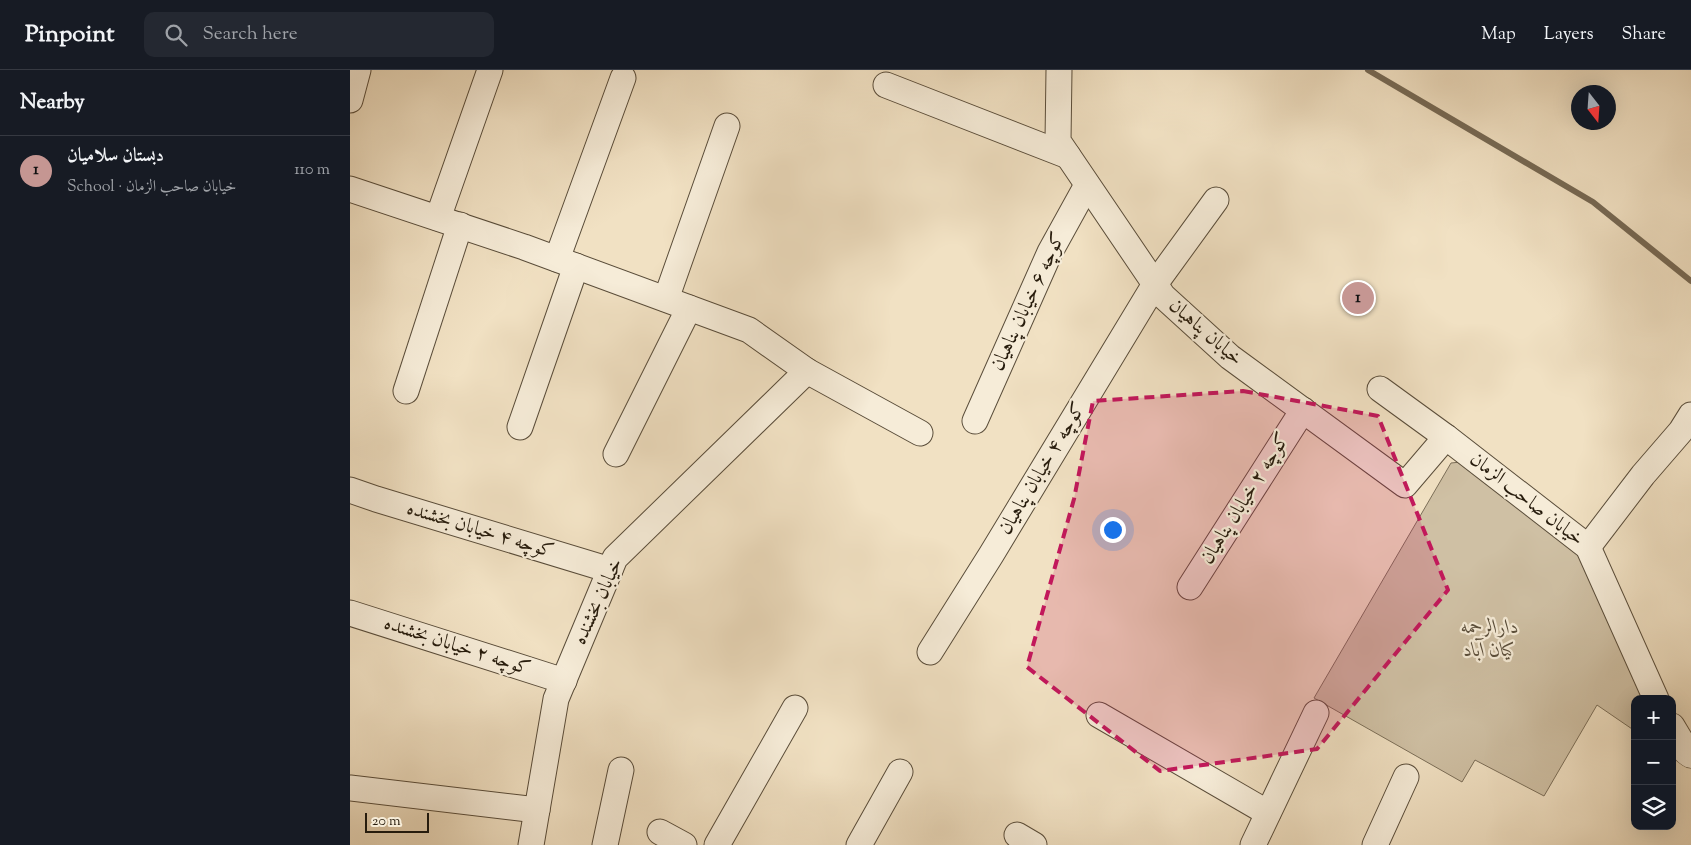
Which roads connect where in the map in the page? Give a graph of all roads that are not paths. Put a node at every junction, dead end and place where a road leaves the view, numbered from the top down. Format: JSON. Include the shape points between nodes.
{"nodes":[{"id":1,"x":358,"y":70,"type":"edge"},
{"id":2,"x":490,"y":70,"type":"edge"},
{"id":3,"x":1059,"y":70,"type":"edge"},
{"id":4,"x":623,"y":78,"type":"dead end"},
{"id":5,"x":886,"y":85,"type":"dead end"},
{"id":6,"x":350,"y":100,"type":"edge"},
{"id":7,"x":727,"y":126,"type":"dead end"},
{"id":8,"x":1068,"y":156,"type":"junction"},
{"id":9,"x":1087,"y":185,"type":"junction"},
{"id":10,"x":350,"y":189,"type":"edge"},
{"id":11,"x":1216,"y":200,"type":"dead end"},
{"id":12,"x":449,"y":222,"type":"junction"},
{"id":13,"x":567,"y":262,"type":"junction"},
{"id":14,"x":1155,"y":284,"type":"junction"},
{"id":15,"x":666,"y":299,"type":"junction"},
{"id":16,"x":689,"y":308,"type":"junction"},
{"id":17,"x":807,"y":371,"type":"junction"},
{"id":18,"x":1380,"y":389,"type":"dead end"},
{"id":19,"x":406,"y":391,"type":"dead end"},
{"id":20,"x":1303,"y":410,"type":"junction"},
{"id":21,"x":1691,"y":415,"type":"edge"},
{"id":22,"x":975,"y":421,"type":"dead end"},
{"id":23,"x":520,"y":427,"type":"dead end"},
{"id":24,"x":920,"y":433,"type":"dead end"},
{"id":25,"x":1446,"y":437,"type":"junction"},
{"id":26,"x":616,"y":454,"type":"dead end"},
{"id":27,"x":350,"y":490,"type":"edge"},
{"id":28,"x":1588,"y":547,"type":"junction"},
{"id":29,"x":610,"y":570,"type":"junction"},
{"id":30,"x":1190,"y":587,"type":"dead end"},
{"id":31,"x":350,"y":613,"type":"edge"},
{"id":32,"x":930,"y":652,"type":"dead end"},
{"id":33,"x":564,"y":681,"type":"junction"},
{"id":34,"x":1654,"y":695,"type":"edge"},
{"id":35,"x":795,"y":708,"type":"dead end"},
{"id":36,"x":1316,"y":713,"type":"dead end"},
{"id":37,"x":1099,"y":715,"type":"dead end"},
{"id":38,"x":1676,"y":731,"type":"edge"},
{"id":39,"x":1690,"y":750,"type":"edge"},
{"id":40,"x":621,"y":770,"type":"dead end"},
{"id":41,"x":900,"y":772,"type":"dead end"},
{"id":42,"x":1406,"y":777,"type":"dead end"},
{"id":43,"x":350,"y":788,"type":"edge"},
{"id":44,"x":537,"y":810,"type":"junction"},
{"id":45,"x":1268,"y":813,"type":"junction"},
{"id":46,"x":660,"y":832,"type":"dead end"},
{"id":47,"x":531,"y":845,"type":"edge"},
{"id":48,"x":605,"y":845,"type":"edge"},
{"id":49,"x":684,"y":845,"type":"edge"},
{"id":50,"x":717,"y":845,"type":"edge"},
{"id":51,"x":859,"y":845,"type":"edge"},
{"id":52,"x":1252,"y":845,"type":"edge"},
{"id":53,"x":1375,"y":845,"type":"edge"}],
"edges":[{"from":1,"to":6,"type":"street"},
{"from":2,"to":12,"type":"street"},
{"from":3,"to":8,"type":"street","name":"خیابان پناهیان","via":[[1058,141]]},
{"from":4,"to":13,"type":"street"},
{"from":5,"to":8,"type":"street"},
{"from":7,"to":15,"type":"street"},
{"from":8,"to":9,"type":"street","name":"خیابان پناهیان"},
{"from":9,"to":14,"type":"street","name":"خیابان پناهیان"},
{"from":9,"to":22,"type":"street","name":"کوچه ۶ خیابان پناهیان","via":[[1050,252]]},
{"from":10,"to":12,"type":"street"},
{"from":11,"to":14,"type":"street","name":"کوچه ۴ خیابان پناهیان"},
{"from":12,"to":13,"type":"street"},
{"from":12,"to":19,"type":"street"},
{"from":13,"to":15,"type":"street"},
{"from":13,"to":23,"type":"street"},
{"from":14,"to":20,"type":"street","name":"خیابان پناهیان","via":[[1163,296],[1230,357]]},
{"from":14,"to":32,"type":"street","name":"کوچه ۴ خیابان پناهیان"},
{"from":15,"to":16,"type":"street"},
{"from":16,"to":17,"type":"street","via":[[749,330]]},
{"from":16,"to":26,"type":"street"},
{"from":17,"to":24,"type":"street"},
{"from":17,"to":29,"type":"street","name":"خیابان بخشنده","via":[[615,558]]},
{"from":18,"to":25,"type":"street","name":"خیابان صاحب الزمان"},
{"from":20,"to":25,"type":"street","name":"خیابان پناهیان","via":[[1405,485]]},
{"from":20,"to":30,"type":"street","name":"کوچه ۲ خیابان پناهیان"},
{"from":21,"to":28,"type":"street"},
{"from":25,"to":28,"type":"street","name":"خیابان صاحب الزمان"},
{"from":27,"to":29,"type":"street","name":"کوچه ۴ خیابان بخشنده"},
{"from":28,"to":34,"type":"street","name":"خیابان صاحب الزمان"},
{"from":29,"to":33,"type":"street","name":"خیابان بخشنده"},
{"from":31,"to":33,"type":"street","name":"کوچه ۲ خیابان بخشنده"},
{"from":33,"to":44,"type":"street","name":"خیابان بخشنده","via":[[556,699]]},
{"from":35,"to":50,"type":"street"},
{"from":36,"to":45,"type":"street"},
{"from":37,"to":45,"type":"street"},
{"from":38,"to":39,"type":"street"},
{"from":40,"to":48,"type":"street"},
{"from":41,"to":51,"type":"street"},
{"from":42,"to":53,"type":"street"},
{"from":43,"to":44,"type":"street"},
{"from":44,"to":47,"type":"street","name":"خیابان بخشنده"},
{"from":45,"to":52,"type":"street"},
{"from":46,"to":49,"type":"street"}]}
